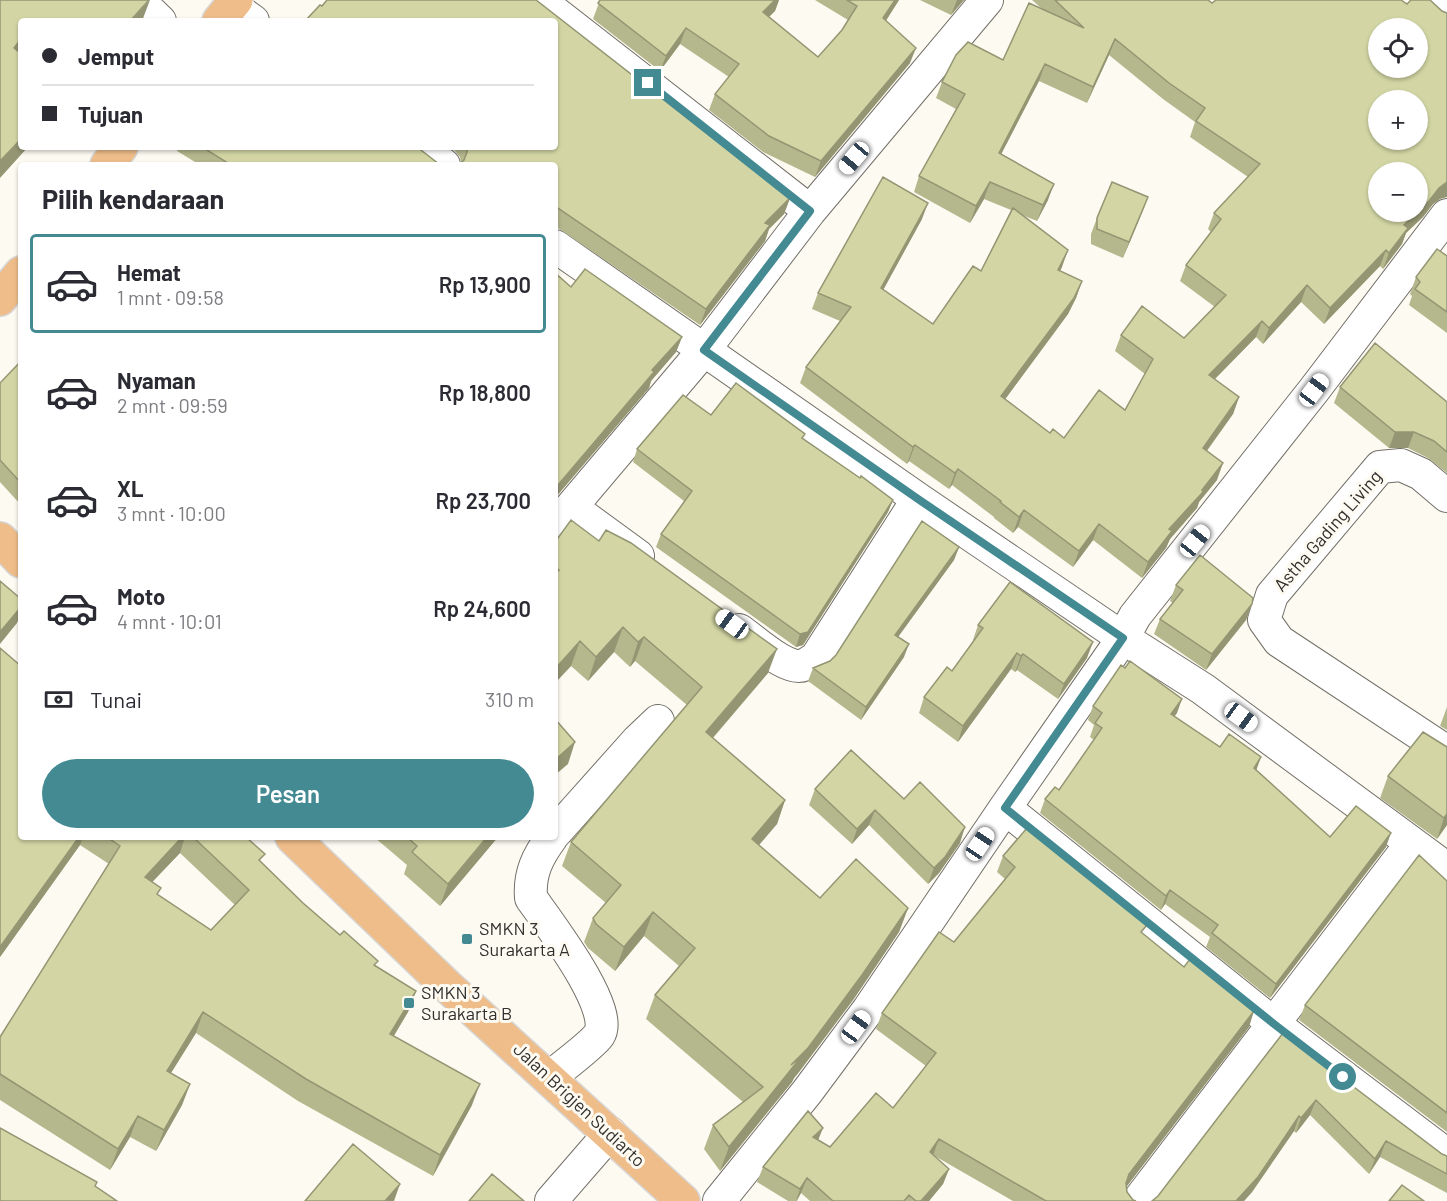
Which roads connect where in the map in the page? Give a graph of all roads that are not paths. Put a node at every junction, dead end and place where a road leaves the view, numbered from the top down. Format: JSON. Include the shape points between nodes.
{"nodes":[{"id":1,"x":138,"y":0,"type":"edge"},
{"id":2,"x":987,"y":0,"type":"edge"},
{"id":3,"x":1431,"y":0,"type":"edge"},
{"id":4,"x":542,"y":1,"type":"edge"},
{"id":5,"x":1447,"y":13,"type":"edge"},
{"id":6,"x":157,"y":18,"type":"edge"},
{"id":7,"x":119,"y":150,"type":"edge"},
{"id":8,"x":424,"y":150,"type":"edge"},
{"id":9,"x":109,"y":162,"type":"edge"},
{"id":10,"x":440,"y":162,"type":"edge"},
{"id":11,"x":810,"y":211,"type":"junction"},
{"id":12,"x":1447,"y":215,"type":"edge"},
{"id":13,"x":558,"y":248,"type":"edge"},
{"id":14,"x":18,"y":277,"type":"edge"},
{"id":15,"x":0,"y":299,"type":"edge"},
{"id":16,"x":704,"y":350,"type":"junction"},
{"id":17,"x":1447,"y":496,"type":"edge"},
{"id":18,"x":918,"y":499,"type":"junction"},
{"id":19,"x":563,"y":517,"type":"edge"},
{"id":20,"x":0,"y":539,"type":"edge"},
{"id":21,"x":18,"y":558,"type":"edge"},
{"id":22,"x":664,"y":575,"type":"edge"},
{"id":23,"x":720,"y":616,"type":"edge"},
{"id":24,"x":1123,"y":638,"type":"junction"},
{"id":25,"x":658,"y":721,"type":"dead end"},
{"id":26,"x":1447,"y":752,"type":"edge"},
{"id":27,"x":1005,"y":808,"type":"junction"},
{"id":28,"x":558,"y":830,"type":"edge"},
{"id":29,"x":299,"y":840,"type":"edge"},
{"id":30,"x":550,"y":840,"type":"edge"},
{"id":31,"x":1411,"y":844,"type":"junction"},
{"id":32,"x":1447,"y":869,"type":"edge"},
{"id":33,"x":1274,"y":1024,"type":"junction"},
{"id":34,"x":550,"y":1077,"type":"junction"},
{"id":35,"x":610,"y":1133,"type":"junction"},
{"id":36,"x":1447,"y":1155,"type":"edge"},
{"id":37,"x":551,"y":1201,"type":"edge"},
{"id":38,"x":683,"y":1201,"type":"edge"},
{"id":39,"x":719,"y":1201,"type":"edge"},
{"id":40,"x":1138,"y":1201,"type":"edge"}],
"edges":[{"from":1,"to":6,"type":"street"},
{"from":2,"to":11,"type":"street"},
{"from":3,"to":5,"type":"street"},
{"from":4,"to":11,"type":"street"},
{"from":7,"to":9,"type":"main road"},
{"from":8,"to":10,"type":"street"},
{"from":11,"to":16,"type":"street"},
{"from":12,"to":24,"type":"street","via":[[1135,616]]},
{"from":13,"to":16,"type":"street"},
{"from":14,"to":15,"type":"main road"},
{"from":16,"to":18,"type":"street"},
{"from":16,"to":19,"type":"street"},
{"from":17,"to":26,"type":"street","name":"Astha Gading Living","via":[[1421,474],[1401,465],[1380,467],[1272,595],[1264,621],[1279,641]]},
{"from":18,"to":23,"type":"street","via":[[816,658],[804,665],[785,663]]},
{"from":18,"to":24,"type":"street"},
{"from":19,"to":22,"type":"street"},
{"from":20,"to":21,"type":"main road"},
{"from":24,"to":27,"type":"street"},
{"from":24,"to":31,"type":"street","via":[[1203,689]]},
{"from":25,"to":28,"type":"street"},
{"from":27,"to":33,"type":"street"},
{"from":27,"to":39,"type":"street","via":[[868,1010]]},
{"from":29,"to":34,"type":"main road","name":"Jalan Brigjen Sudiarto","via":[[446,985]]},
{"from":30,"to":34,"type":"street","via":[[538,856],[530,883],[531,898],[590,986],[603,1020],[599,1036]]},
{"from":31,"to":32,"type":"street"},
{"from":31,"to":33,"type":"street"},
{"from":33,"to":36,"type":"street"},
{"from":33,"to":40,"type":"street"},
{"from":34,"to":35,"type":"main road","name":"Jalan Brigjen Sudiarto"},
{"from":35,"to":37,"type":"street"},
{"from":35,"to":38,"type":"main road","name":"Jalan Brigjen Sudiarto"}]}
